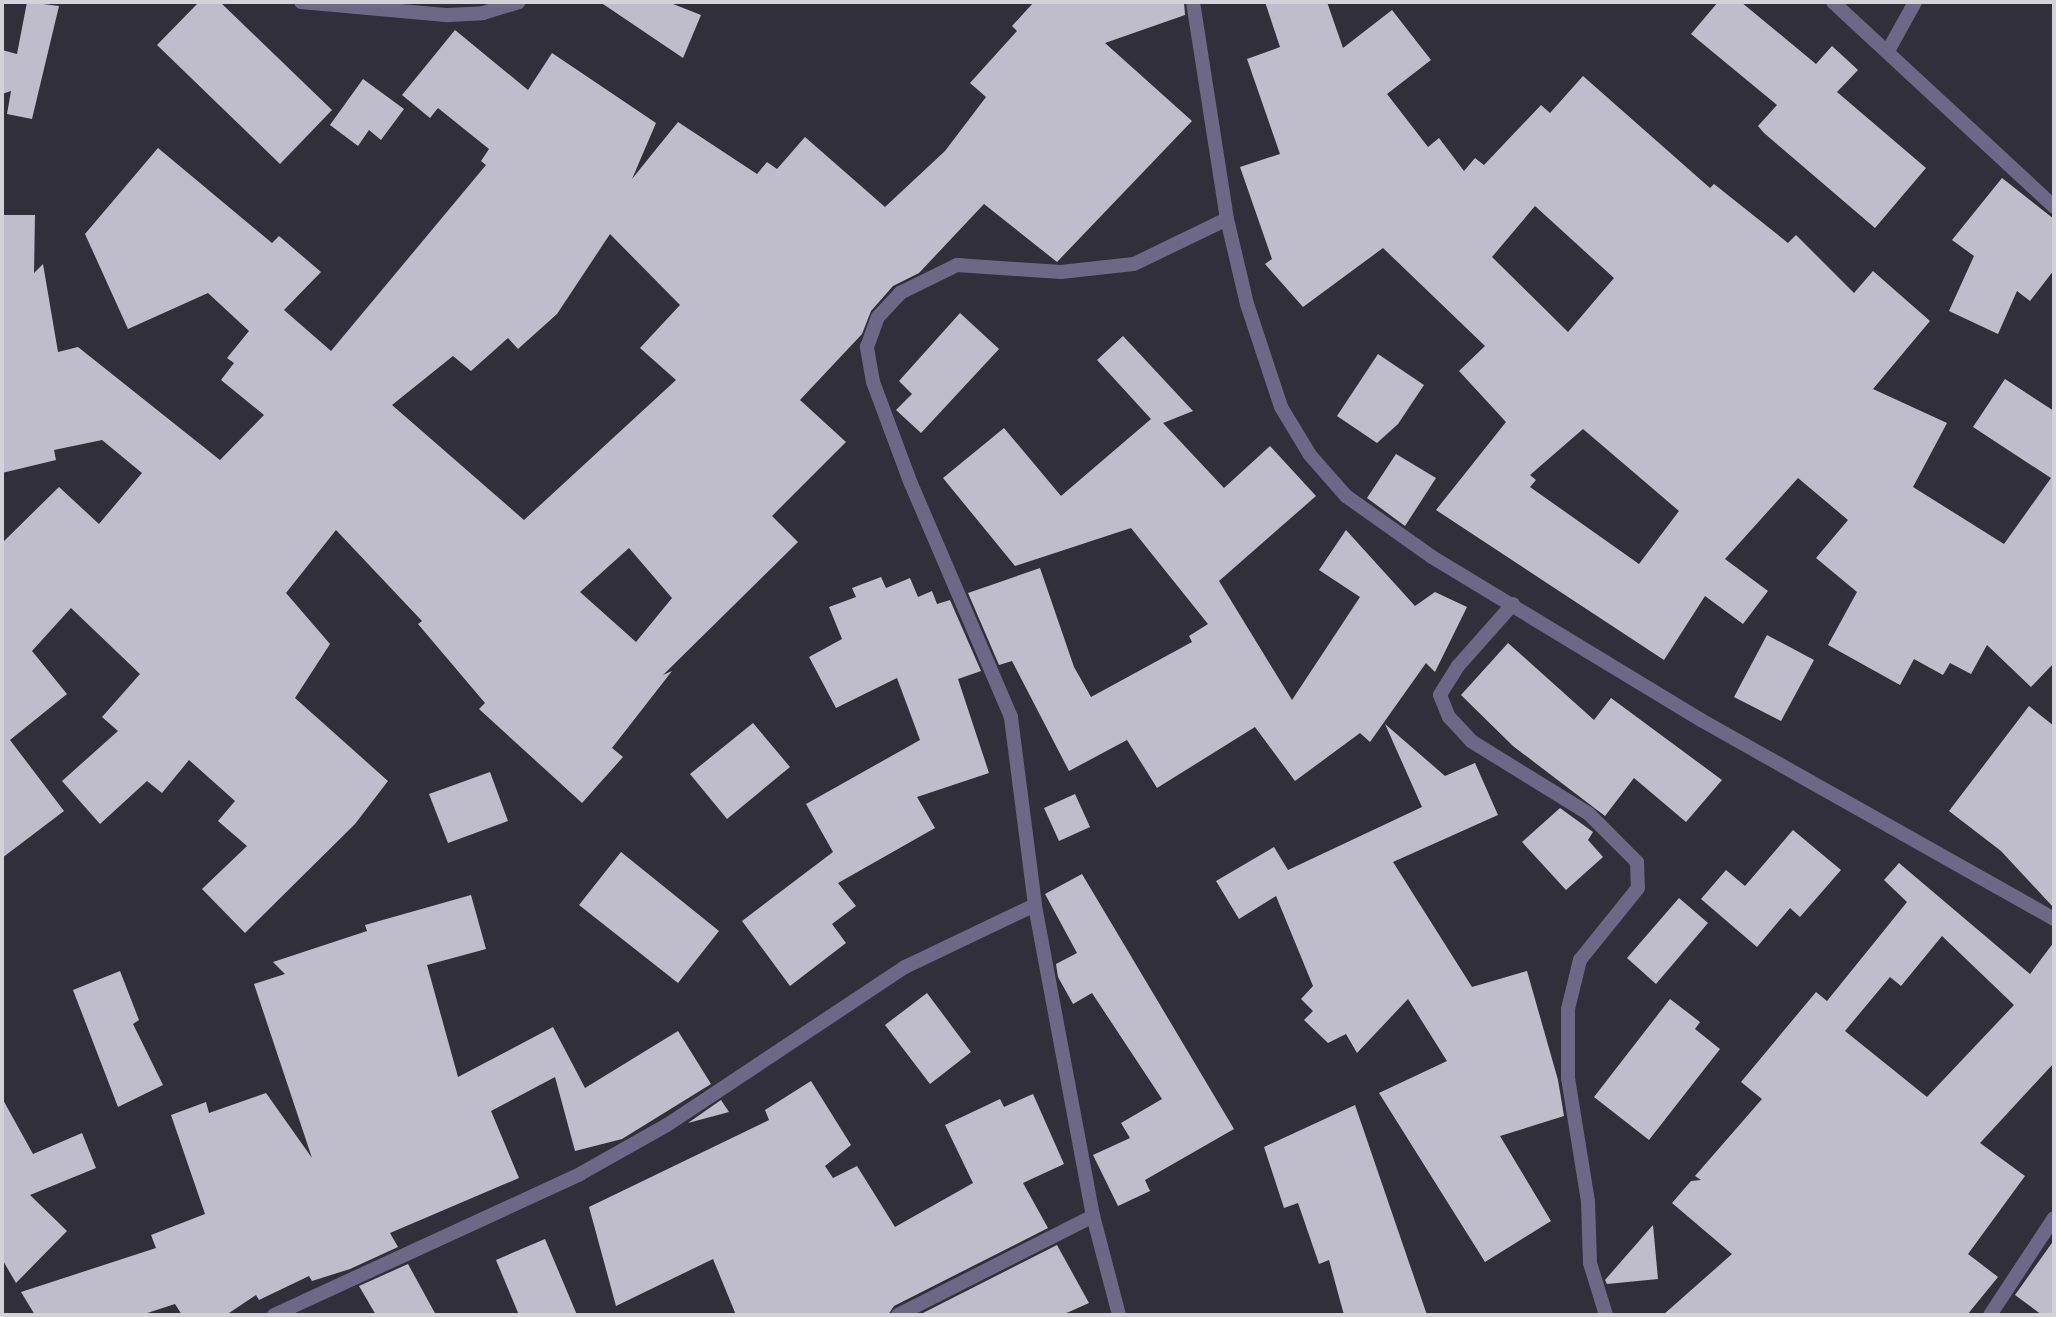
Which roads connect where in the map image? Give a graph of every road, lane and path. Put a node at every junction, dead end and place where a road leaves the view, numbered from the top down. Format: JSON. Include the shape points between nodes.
{"nodes":[{"id":1,"x":301,"y":2,"type":"edge"},
{"id":2,"x":518,"y":2,"type":"edge"},
{"id":3,"x":1193,"y":2,"type":"edge"},
{"id":4,"x":1833,"y":2,"type":"edge"},
{"id":5,"x":1915,"y":2,"type":"edge"},
{"id":6,"x":1889,"y":49,"type":"junction"},
{"id":7,"x":2054,"y":207,"type":"edge"},
{"id":8,"x":1227,"y":219,"type":"junction"},
{"id":9,"x":1513,"y":604,"type":"junction"},
{"id":10,"x":1035,"y":905,"type":"junction"},
{"id":11,"x":2054,"y":919,"type":"edge"},
{"id":12,"x":1093,"y":1216,"type":"junction"},
{"id":13,"x":2054,"y":1218,"type":"edge"},
{"id":14,"x":274,"y":1315,"type":"edge"},
{"id":15,"x":898,"y":1315,"type":"edge"},
{"id":16,"x":1119,"y":1315,"type":"edge"},
{"id":17,"x":1606,"y":1315,"type":"edge"},
{"id":18,"x":1990,"y":1315,"type":"edge"}],
"edges":[{"from":1,"to":2,"type":"street","via":[[448,15],[483,13]]},
{"from":3,"to":8,"type":"street"},
{"from":4,"to":6,"type":"street"},
{"from":5,"to":6,"type":"street"},
{"from":6,"to":7,"type":"street"},
{"from":8,"to":9,"type":"street","via":[[1281,407],[1310,455],[1346,496],[1432,557]]},
{"from":8,"to":10,"type":"street","via":[[1134,264],[1060,272],[957,265],[900,293],[878,317],[867,347],[873,382],[911,484],[1011,717]]},
{"from":9,"to":11,"type":"street","via":[[1884,828]]},
{"from":9,"to":17,"type":"street","via":[[1458,666],[1440,695],[1448,717],[1471,741],[1589,814],[1637,862],[1638,888],[1580,960],[1568,1009],[1568,1078],[1588,1202],[1590,1263]]},
{"from":10,"to":12,"type":"street"},
{"from":10,"to":14,"type":"street","via":[[905,967],[667,1125],[580,1174]]},
{"from":12,"to":15,"type":"street"},
{"from":12,"to":16,"type":"street"},
{"from":13,"to":18,"type":"street"}]}
